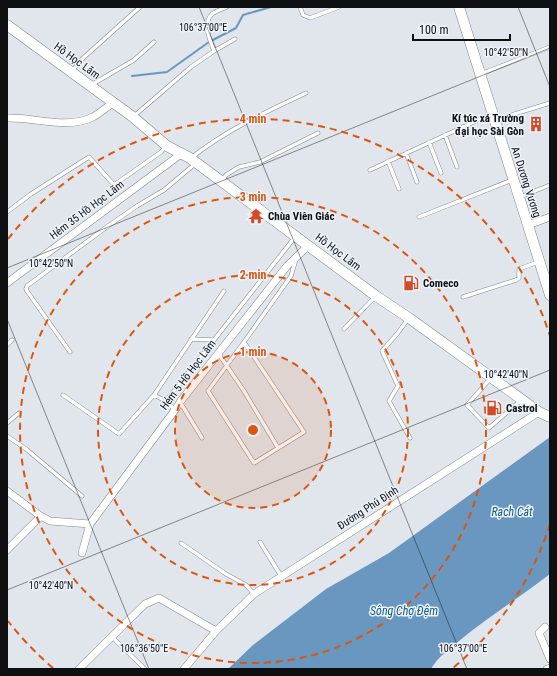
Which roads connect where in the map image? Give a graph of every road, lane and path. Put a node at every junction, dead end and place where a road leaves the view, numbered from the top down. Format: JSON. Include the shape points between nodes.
{"nodes":[{"id":1,"x":140,"y":7,"type":"edge"},
{"id":2,"x":226,"y":7,"type":"edge"},
{"id":3,"x":300,"y":7,"type":"edge"},
{"id":4,"x":339,"y":7,"type":"edge"},
{"id":5,"x":458,"y":7,"type":"edge"},
{"id":6,"x":7,"y":25,"type":"edge"},
{"id":7,"x":235,"y":39,"type":"dead end"},
{"id":8,"x":154,"y":42,"type":"dead end"},
{"id":9,"x":550,"y":47,"type":"edge"},
{"id":10,"x":214,"y":51,"type":"junction"},
{"id":11,"x":72,"y":71,"type":"junction"},
{"id":12,"x":480,"y":74,"type":"junction"},
{"id":13,"x":90,"y":86,"type":"junction"},
{"id":14,"x":306,"y":93,"type":"dead end"},
{"id":15,"x":114,"y":102,"type":"junction"},
{"id":16,"x":550,"y":103,"type":"edge"},
{"id":17,"x":133,"y":116,"type":"junction"},
{"id":18,"x":493,"y":117,"type":"junction"},
{"id":19,"x":7,"y":118,"type":"edge"},
{"id":20,"x":318,"y":133,"type":"dead end"},
{"id":21,"x":445,"y":135,"type":"junction"},
{"id":22,"x":429,"y":142,"type":"junction"},
{"id":23,"x":167,"y":146,"type":"junction"},
{"id":24,"x":406,"y":153,"type":"junction"},
{"id":25,"x":189,"y":158,"type":"junction"},
{"id":26,"x":388,"y":162,"type":"junction"},
{"id":27,"x":457,"y":167,"type":"dead end"},
{"id":28,"x":370,"y":170,"type":"dead end"},
{"id":29,"x":441,"y":173,"type":"dead end"},
{"id":30,"x":513,"y":180,"type":"junction"},
{"id":31,"x":221,"y":181,"type":"junction"},
{"id":32,"x":417,"y":182,"type":"dead end"},
{"id":33,"x":550,"y":185,"type":"edge"},
{"id":34,"x":399,"y":189,"type":"dead end"},
{"id":35,"x":519,"y":197,"type":"junction"},
{"id":36,"x":7,"y":212,"type":"edge"},
{"id":37,"x":418,"y":217,"type":"dead end"},
{"id":38,"x":550,"y":217,"type":"edge"},
{"id":39,"x":528,"y":225,"type":"junction"},
{"id":40,"x":296,"y":236,"type":"junction"},
{"id":41,"x":309,"y":246,"type":"junction"},
{"id":42,"x":296,"y":257,"type":"junction"},
{"id":43,"x":539,"y":261,"type":"junction"},
{"id":44,"x":546,"y":271,"type":"edge"},
{"id":45,"x":7,"y":283,"type":"edge"},
{"id":46,"x":224,"y":291,"type":"dead end"},
{"id":47,"x":550,"y":295,"type":"edge"},
{"id":48,"x":376,"y":296,"type":"junction"},
{"id":49,"x":463,"y":298,"type":"dead end"},
{"id":50,"x":409,"y":318,"type":"junction"},
{"id":51,"x":344,"y":329,"type":"dead end"},
{"id":52,"x":191,"y":339,"type":"junction"},
{"id":53,"x":12,"y":340,"type":"dead end"},
{"id":54,"x":213,"y":340,"type":"junction"},
{"id":55,"x":244,"y":342,"type":"junction"},
{"id":56,"x":7,"y":345,"type":"edge"},
{"id":57,"x":70,"y":352,"type":"dead end"},
{"id":58,"x":218,"y":353,"type":"junction"},
{"id":59,"x":227,"y":367,"type":"junction"},
{"id":60,"x":491,"y":378,"type":"junction"},
{"id":61,"x":63,"y":395,"type":"dead end"},
{"id":62,"x":154,"y":395,"type":"junction"},
{"id":63,"x":521,"y":399,"type":"junction"},
{"id":64,"x":166,"y":401,"type":"junction"},
{"id":65,"x":180,"y":402,"type":"junction"},
{"id":66,"x":175,"y":410,"type":"junction"},
{"id":67,"x":538,"y":412,"type":"junction"},
{"id":68,"x":19,"y":413,"type":"dead end"},
{"id":69,"x":550,"y":417,"type":"edge"},
{"id":70,"x":7,"y":423,"type":"edge"},
{"id":71,"x":7,"y":436,"type":"edge"},
{"id":72,"x":202,"y":438,"type":"dead end"},
{"id":73,"x":410,"y":438,"type":"dead end"},
{"id":74,"x":278,"y":448,"type":"junction"},
{"id":75,"x":7,"y":491,"type":"edge"},
{"id":76,"x":82,"y":496,"type":"dead end"},
{"id":77,"x":41,"y":516,"type":"junction"},
{"id":78,"x":90,"y":524,"type":"junction"},
{"id":79,"x":260,"y":542,"type":"dead end"},
{"id":80,"x":181,"y":543,"type":"dead end"},
{"id":81,"x":7,"y":550,"type":"edge"},
{"id":82,"x":82,"y":553,"type":"dead end"},
{"id":83,"x":282,"y":577,"type":"junction"},
{"id":84,"x":254,"y":594,"type":"junction"},
{"id":85,"x":545,"y":626,"type":"dead end"},
{"id":86,"x":216,"y":631,"type":"junction"},
{"id":87,"x":112,"y":637,"type":"junction"},
{"id":88,"x":550,"y":659,"type":"edge"},
{"id":89,"x":79,"y":669,"type":"edge"},
{"id":90,"x":145,"y":669,"type":"edge"},
{"id":91,"x":184,"y":669,"type":"edge"}],
"edges":[{"from":1,"to":11,"type":"lane"},
{"from":2,"to":10,"type":"lane","via":[[208,19],[207,26]]},
{"from":3,"to":4,"type":"lane","via":[[306,18],[310,18]]},
{"from":5,"to":12,"type":"main road","name":"An Dương Vương"},
{"from":6,"to":11,"type":"main road","name":"Hồ Học Lãm"},
{"from":7,"to":10,"type":"lane"},
{"from":8,"to":13,"type":"lane","via":[[134,60]]},
{"from":9,"to":12,"type":"lane"},
{"from":10,"to":17,"type":"lane"},
{"from":11,"to":13,"type":"main road","name":"Hồ Học Lãm"},
{"from":12,"to":18,"type":"main road","name":"An Dương Vương"},
{"from":13,"to":15,"type":"main road","name":"Hồ Học Lãm"},
{"from":14,"to":25,"type":"lane","via":[[243,123]]},
{"from":15,"to":17,"type":"main road","name":"Hồ Học Lãm"},
{"from":15,"to":19,"type":"street","via":[[92,117],[73,122]]},
{"from":16,"to":18,"type":"lane"},
{"from":17,"to":23,"type":"main road","name":"Hồ Học Lãm"},
{"from":18,"to":21,"type":"lane"},
{"from":18,"to":30,"type":"main road","name":"An Dương Vương"},
{"from":20,"to":31,"type":"lane","via":[[260,162],[239,167]]},
{"from":21,"to":22,"type":"lane"},
{"from":21,"to":27,"type":"lane"},
{"from":22,"to":24,"type":"lane"},
{"from":22,"to":29,"type":"lane"},
{"from":23,"to":25,"type":"main road","name":"Hồ Học Lãm"},
{"from":23,"to":36,"type":"lane","via":[[114,185],[89,157]]},
{"from":24,"to":26,"type":"lane"},
{"from":24,"to":32,"type":"lane"},
{"from":25,"to":31,"type":"main road","name":"Hồ Học Lãm"},
{"from":25,"to":45,"type":"street","name":"Hẻm 35 Hồ Học Lãm"},
{"from":25,"to":57,"type":"lane","via":[[164,190],[136,206],[27,286],[27,291]]},
{"from":26,"to":28,"type":"lane"},
{"from":26,"to":34,"type":"lane"},
{"from":30,"to":35,"type":"main road","name":"An Dương Vương"},
{"from":30,"to":37,"type":"lane"},
{"from":31,"to":40,"type":"main road","name":"Hồ Học Lãm"},
{"from":33,"to":35,"type":"lane"},
{"from":35,"to":39,"type":"main road","name":"An Dương Vương"},
{"from":38,"to":39,"type":"street"},
{"from":39,"to":43,"type":"main road","name":"An Dương Vương"},
{"from":40,"to":41,"type":"main road","name":"Hồ Học Lãm"},
{"from":40,"to":54,"type":"lane"},
{"from":41,"to":42,"type":"street","name":"Hẻm 5 Hồ Học Lãm"},
{"from":41,"to":48,"type":"main road","name":"Hồ Học Lãm"},
{"from":42,"to":55,"type":"lane","via":[[291,276]]},
{"from":42,"to":58,"type":"street","name":"Hẻm 5 Hồ Học Lãm"},
{"from":43,"to":44,"type":"main road","name":"An Dương Vương"},
{"from":43,"to":49,"type":"lane","via":[[519,269],[519,278],[516,280]]},
{"from":44,"to":47,"type":"main road","name":"An Dương Vương"},
{"from":46,"to":52,"type":"lane"},
{"from":48,"to":50,"type":"main road","name":"Hồ Học Lãm"},
{"from":48,"to":51,"type":"lane"},
{"from":50,"to":60,"type":"main road","name":"Hồ Học Lãm"},
{"from":50,"to":73,"type":"lane","via":[[382,351],[398,386],[389,401]]},
{"from":52,"to":54,"type":"lane"},
{"from":52,"to":62,"type":"lane"},
{"from":53,"to":56,"type":"lane"},
{"from":54,"to":64,"type":"lane"},
{"from":55,"to":59,"type":"lane"},
{"from":55,"to":74,"type":"lane","via":[[304,432]]},
{"from":58,"to":59,"type":"lane"},
{"from":58,"to":65,"type":"street","name":"Hẻm 5 Hồ Học Lãm"},
{"from":59,"to":74,"type":"lane"},
{"from":59,"to":74,"type":"lane","via":[[208,391],[254,463]]},
{"from":60,"to":63,"type":"main road","name":"Hồ Học Lãm"},
{"from":60,"to":63,"type":"lane","via":[[468,405],[489,428]]},
{"from":61,"to":62,"type":"lane","via":[[119,434]]},
{"from":62,"to":64,"type":"lane"},
{"from":63,"to":67,"type":"main road","name":"Hồ Học Lãm"},
{"from":64,"to":66,"type":"lane"},
{"from":65,"to":66,"type":"street","name":"Hẻm 5 Hồ Học Lãm"},
{"from":65,"to":72,"type":"lane"},
{"from":66,"to":78,"type":"street","name":"Hẻm 5 Hồ Học Lãm"},
{"from":67,"to":69,"type":"main road","name":"Hồ Học Lãm"},
{"from":67,"to":83,"type":"street","name":"Đường Phú Định"},
{"from":68,"to":70,"type":"lane"},
{"from":71,"to":76,"type":"lane"},
{"from":75,"to":77,"type":"street"},
{"from":77,"to":78,"type":"street","via":[[50,522]]},
{"from":77,"to":81,"type":"street"},
{"from":78,"to":82,"type":"street"},
{"from":79,"to":83,"type":"lane"},
{"from":80,"to":84,"type":"lane","via":[[246,585]]},
{"from":83,"to":84,"type":"street","name":"Đường Phú Định"},
{"from":84,"to":86,"type":"street","name":"Đường Phú Định"},
{"from":85,"to":88,"type":"street","via":[[538,633]]},
{"from":86,"to":87,"type":"street","via":[[159,598],[145,604]]},
{"from":86,"to":91,"type":"street","name":"Đường Phú Định"},
{"from":87,"to":89,"type":"street"},
{"from":87,"to":90,"type":"lane"}]}
